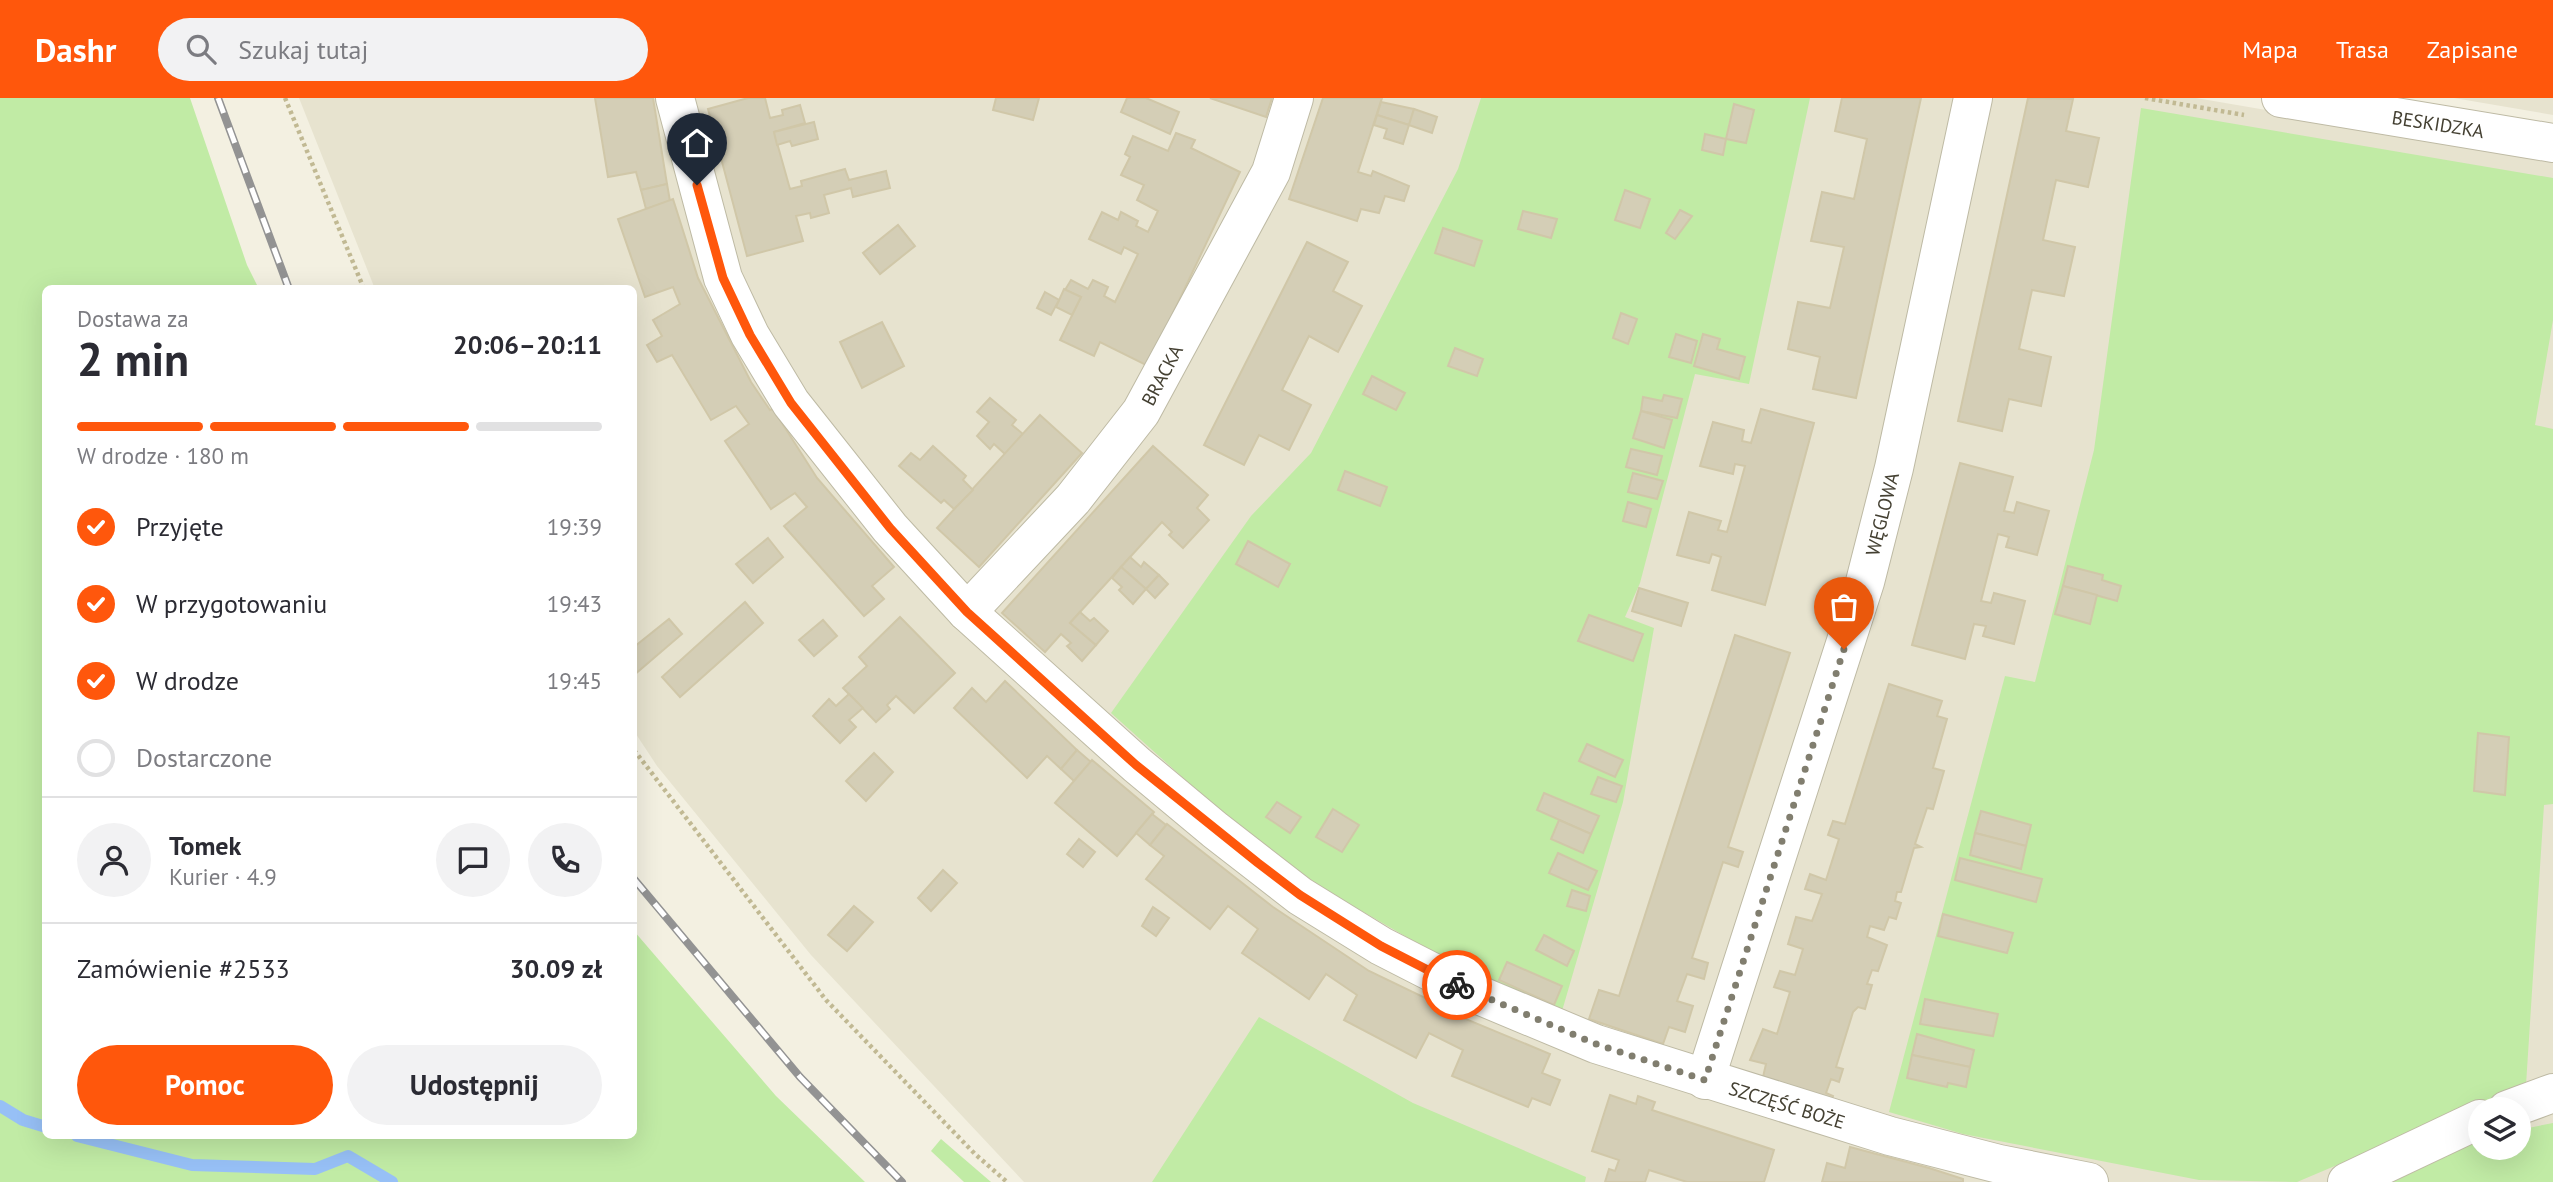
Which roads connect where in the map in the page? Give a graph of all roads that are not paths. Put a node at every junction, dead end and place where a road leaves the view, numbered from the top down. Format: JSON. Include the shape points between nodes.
{"nodes":[{"id":1,"x":675,"y":98,"type":"edge"},
{"id":2,"x":1294,"y":98,"type":"edge"},
{"id":3,"x":1973,"y":98,"type":"edge"},
{"id":4,"x":2281,"y":98,"type":"edge"},
{"id":5,"x":2553,"y":143,"type":"edge"},
{"id":6,"x":967,"y":612,"type":"junction"},
{"id":7,"x":1705,"y":1080,"type":"junction"},
{"id":8,"x":2553,"y":1093,"type":"edge"},
{"id":9,"x":2531,"y":1101,"type":"edge"},
{"id":10,"x":2468,"y":1125,"type":"edge"},
{"id":11,"x":2089,"y":1182,"type":"edge"},
{"id":12,"x":2347,"y":1182,"type":"edge"}],
"edges":[{"from":1,"to":6,"type":"street","name":"SZCZĘŚĆ BOŻE","via":[[723,278],[750,335],[800,414],[890,528]]},
{"from":2,"to":6,"type":"street","name":"BRACKA","via":[[1271,172],[1141,412],[1073,499]]},
{"from":3,"to":7,"type":"street","name":"WĘGLOWA","via":[[1865,582]]},
{"from":4,"to":5,"type":"street","name":"BESKIDZKA"},
{"from":6,"to":7,"type":"street","name":"SZCZĘŚĆ BOŻE","via":[[1136,765],[1300,895],[1381,946],[1469,991],[1596,1044]]},
{"from":7,"to":11,"type":"street","name":"SZCZĘŚĆ BOŻE","via":[[1890,1136]]},
{"from":8,"to":9,"type":"street"},
{"from":10,"to":12,"type":"street"}]}
